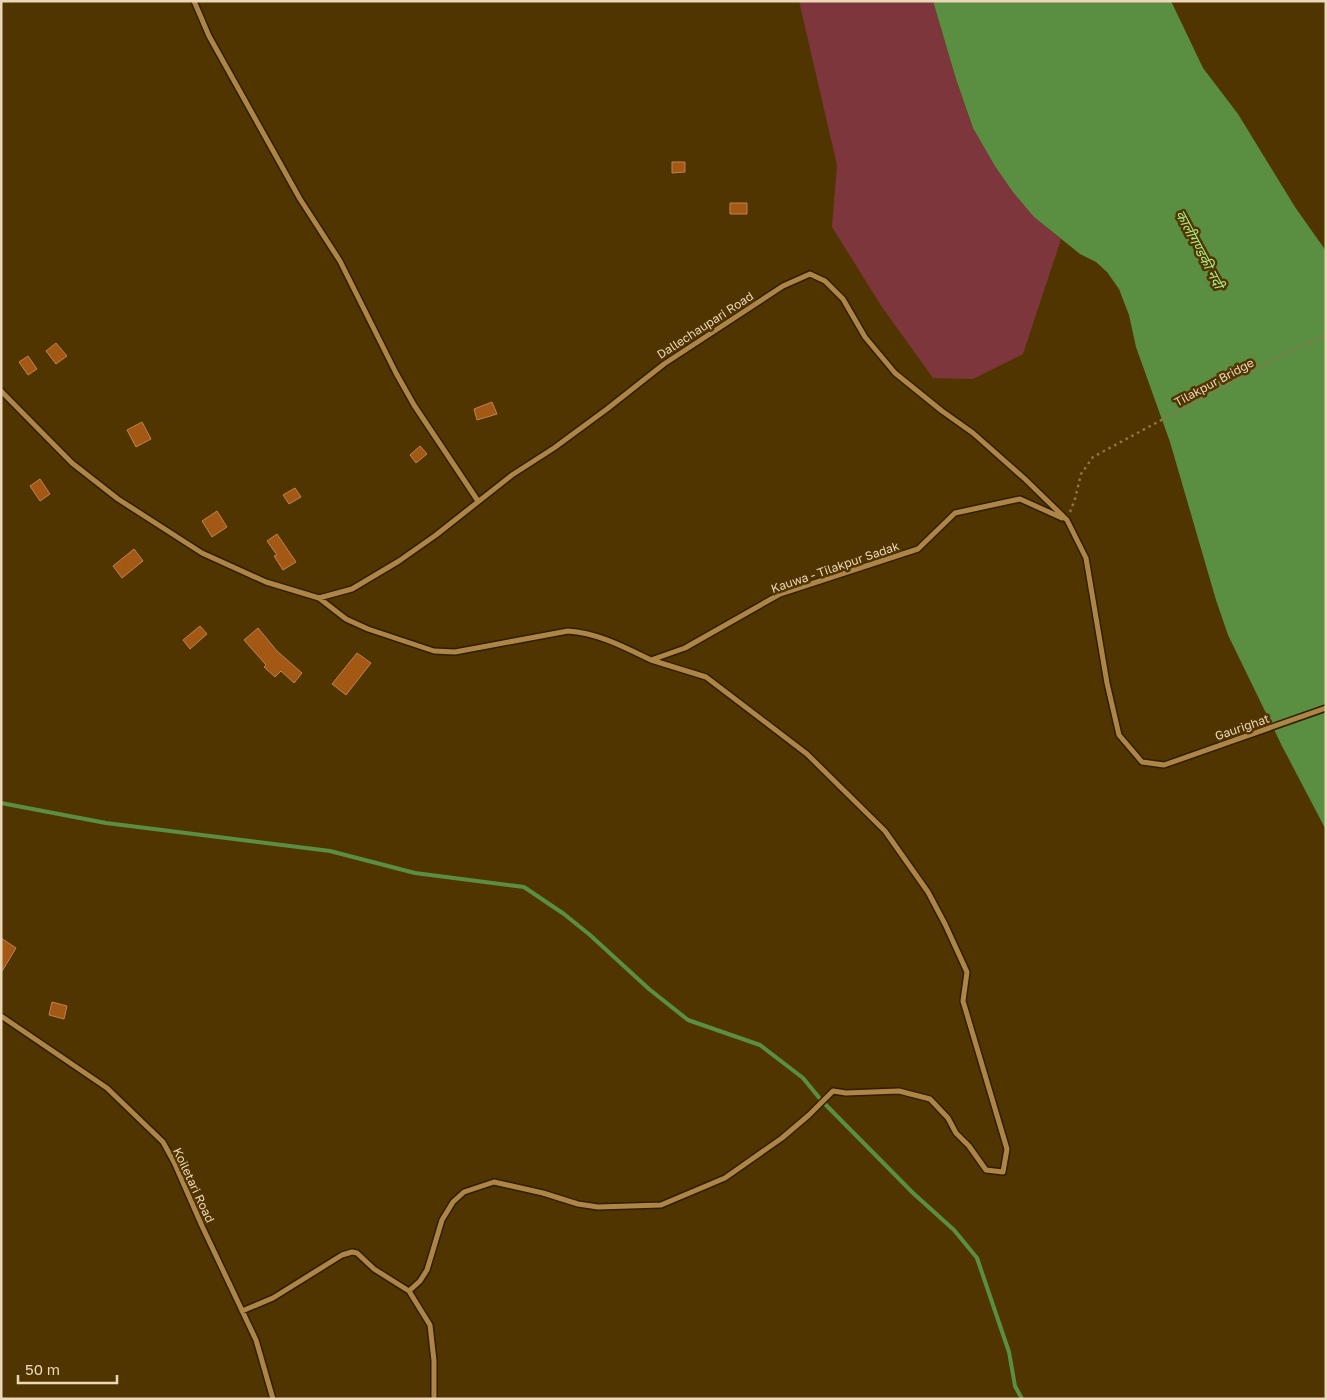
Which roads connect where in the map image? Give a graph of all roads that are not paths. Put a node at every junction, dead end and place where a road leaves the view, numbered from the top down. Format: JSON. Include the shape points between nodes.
{"nodes":[{"id":1,"x":194,"y":1,"type":"edge"},
{"id":2,"x":1,"y":391,"type":"edge"},
{"id":3,"x":478,"y":501,"type":"junction"},
{"id":4,"x":1067,"y":520,"type":"junction"},
{"id":5,"x":319,"y":598,"type":"junction"},
{"id":6,"x":651,"y":660,"type":"junction"},
{"id":7,"x":1326,"y":708,"type":"edge"},
{"id":8,"x":1164,"y":765,"type":"joint"},
{"id":9,"x":1,"y":1016,"type":"edge"},
{"id":10,"x":409,"y":1291,"type":"junction"},
{"id":11,"x":242,"y":1311,"type":"junction"},
{"id":12,"x":273,"y":1399,"type":"edge"},
{"id":13,"x":434,"y":1399,"type":"edge"}],
"edges":[{"from":1,"to":3,"type":"street","via":[[209,36],[296,191],[340,261],[414,406]]},
{"from":2,"to":5,"type":"street","via":[[72,463],[118,499],[202,553],[266,582]]},
{"from":3,"to":4,"type":"street","name":"Dallechaupari Road","via":[[664,364],[783,286],[810,274],[825,280],[843,299],[865,337],[895,373],[973,433]]},
{"from":3,"to":5,"type":"street","name":"Dallechaupari Road","via":[[399,561],[352,589]]},
{"from":4,"to":6,"type":"street","name":"Kauwa - Tilakpur Sadak","via":[[1020,499],[955,513],[918,549],[780,594],[686,648]]},
{"from":4,"to":8,"type":"street","name":"Dallechaupari Road","via":[[1086,558],[1119,735],[1142,762]]},
{"from":5,"to":6,"type":"street","via":[[346,619],[368,629],[434,650],[455,652],[568,630],[586,632]]},
{"from":6,"to":10,"type":"street","via":[[706,677],[807,754],[885,831],[928,892],[967,972],[963,1001],[1007,1149],[1003,1172],[986,1170],[930,1099],[899,1091],[833,1091],[782,1138],[725,1178],[661,1205],[598,1207],[494,1182],[464,1192],[442,1220],[427,1270]]},
{"from":7,"to":8,"type":"street","name":"Gaurighat"},
{"from":9,"to":11,"type":"street","name":"Koiletari Road","via":[[107,1088],[162,1142]]},
{"from":10,"to":11,"type":"street","via":[[352,1252],[273,1298]]},
{"from":10,"to":13,"type":"street","via":[[430,1325]]},
{"from":11,"to":12,"type":"street","name":"Koiletari Road","via":[[256,1340]]}]}
